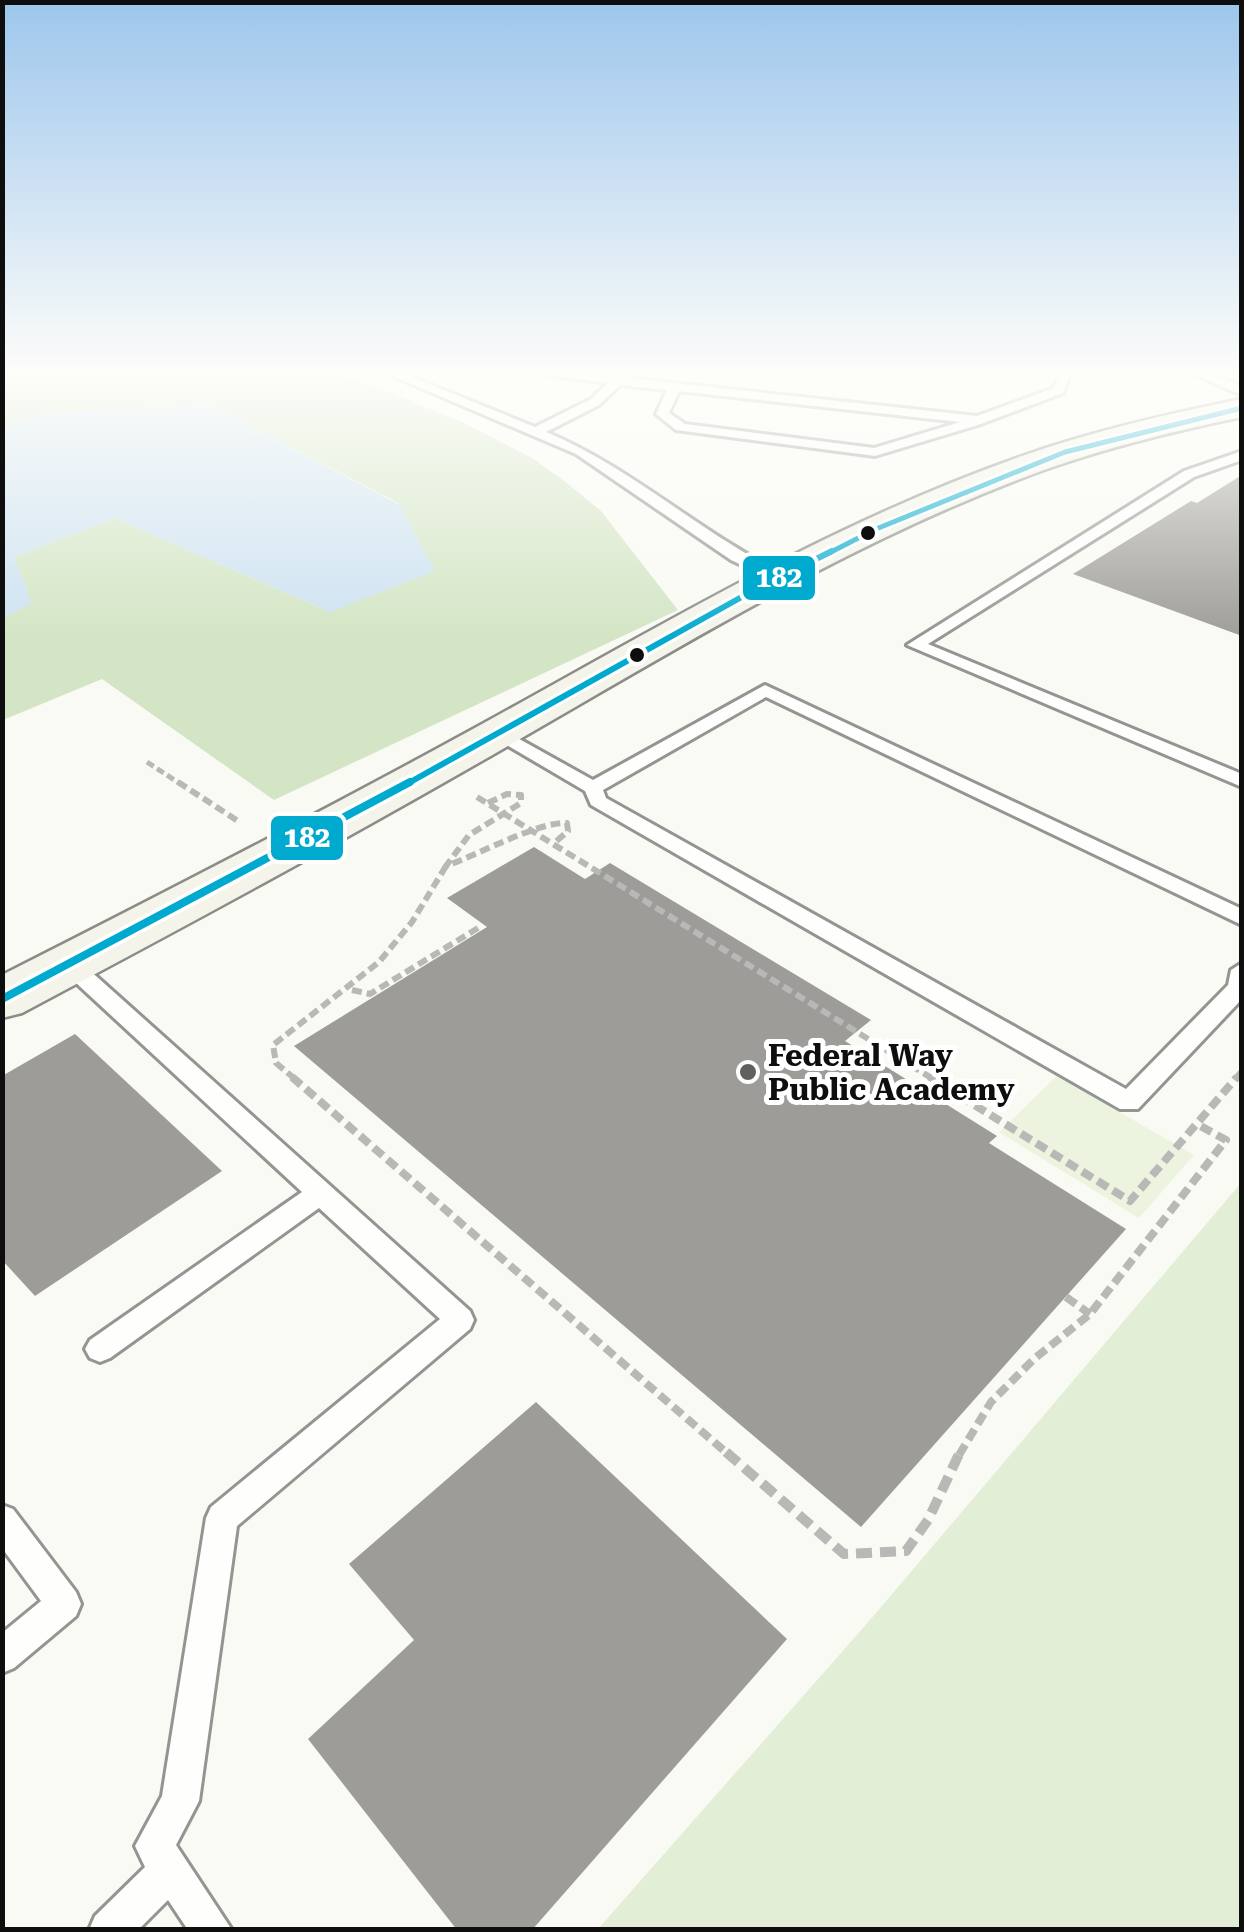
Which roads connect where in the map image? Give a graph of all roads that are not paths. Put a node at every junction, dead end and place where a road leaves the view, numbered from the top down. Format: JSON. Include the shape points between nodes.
{"nodes":[{"id":1,"x":597,"y":461,"type":"edge"},
{"id":2,"x":1043,"y":461,"type":"edge"},
{"id":3,"x":1220,"y":461,"type":"edge"},
{"id":4,"x":782,"y":578,"type":"junction"},
{"id":5,"x":497,"y":734,"type":"junction"},
{"id":6,"x":1242,"y":781,"type":"edge"},
{"id":7,"x":593,"y":788,"type":"junction"},
{"id":8,"x":1242,"y":918,"type":"edge"},
{"id":9,"x":69,"y":964,"type":"junction"},
{"id":10,"x":1242,"y":970,"type":"edge"},
{"id":11,"x":2,"y":999,"type":"edge"},
{"id":12,"x":320,"y":1194,"type":"junction"},
{"id":13,"x":100,"y":1349,"type":"dead end"},
{"id":14,"x":2,"y":1520,"type":"edge"},
{"id":15,"x":2,"y":1656,"type":"edge"},
{"id":16,"x":170,"y":1870,"type":"junction"},
{"id":17,"x":109,"y":1930,"type":"edge"},
{"id":18,"x":212,"y":1930,"type":"edge"}],
"edges":[{"from":1,"to":4,"type":"lane","via":[[736,557]]},
{"from":2,"to":4,"type":"street","via":[[901,517]]},
{"from":3,"to":6,"type":"lane","via":[[915,645]]},
{"from":4,"to":5,"type":"street"},
{"from":5,"to":7,"type":"lane"},
{"from":5,"to":9,"type":"street"},
{"from":7,"to":8,"type":"lane","via":[[766,690]]},
{"from":7,"to":10,"type":"lane","via":[[598,800],[1129,1102],[1239,988]]},
{"from":9,"to":11,"type":"street"},
{"from":9,"to":12,"type":"lane"},
{"from":12,"to":13,"type":"lane"},
{"from":12,"to":16,"type":"lane","via":[[460,1320],[222,1518],[180,1801],[154,1846]]},
{"from":14,"to":15,"type":"lane","via":[[64,1604]]},
{"from":16,"to":17,"type":"lane"},
{"from":16,"to":18,"type":"lane"}]}
